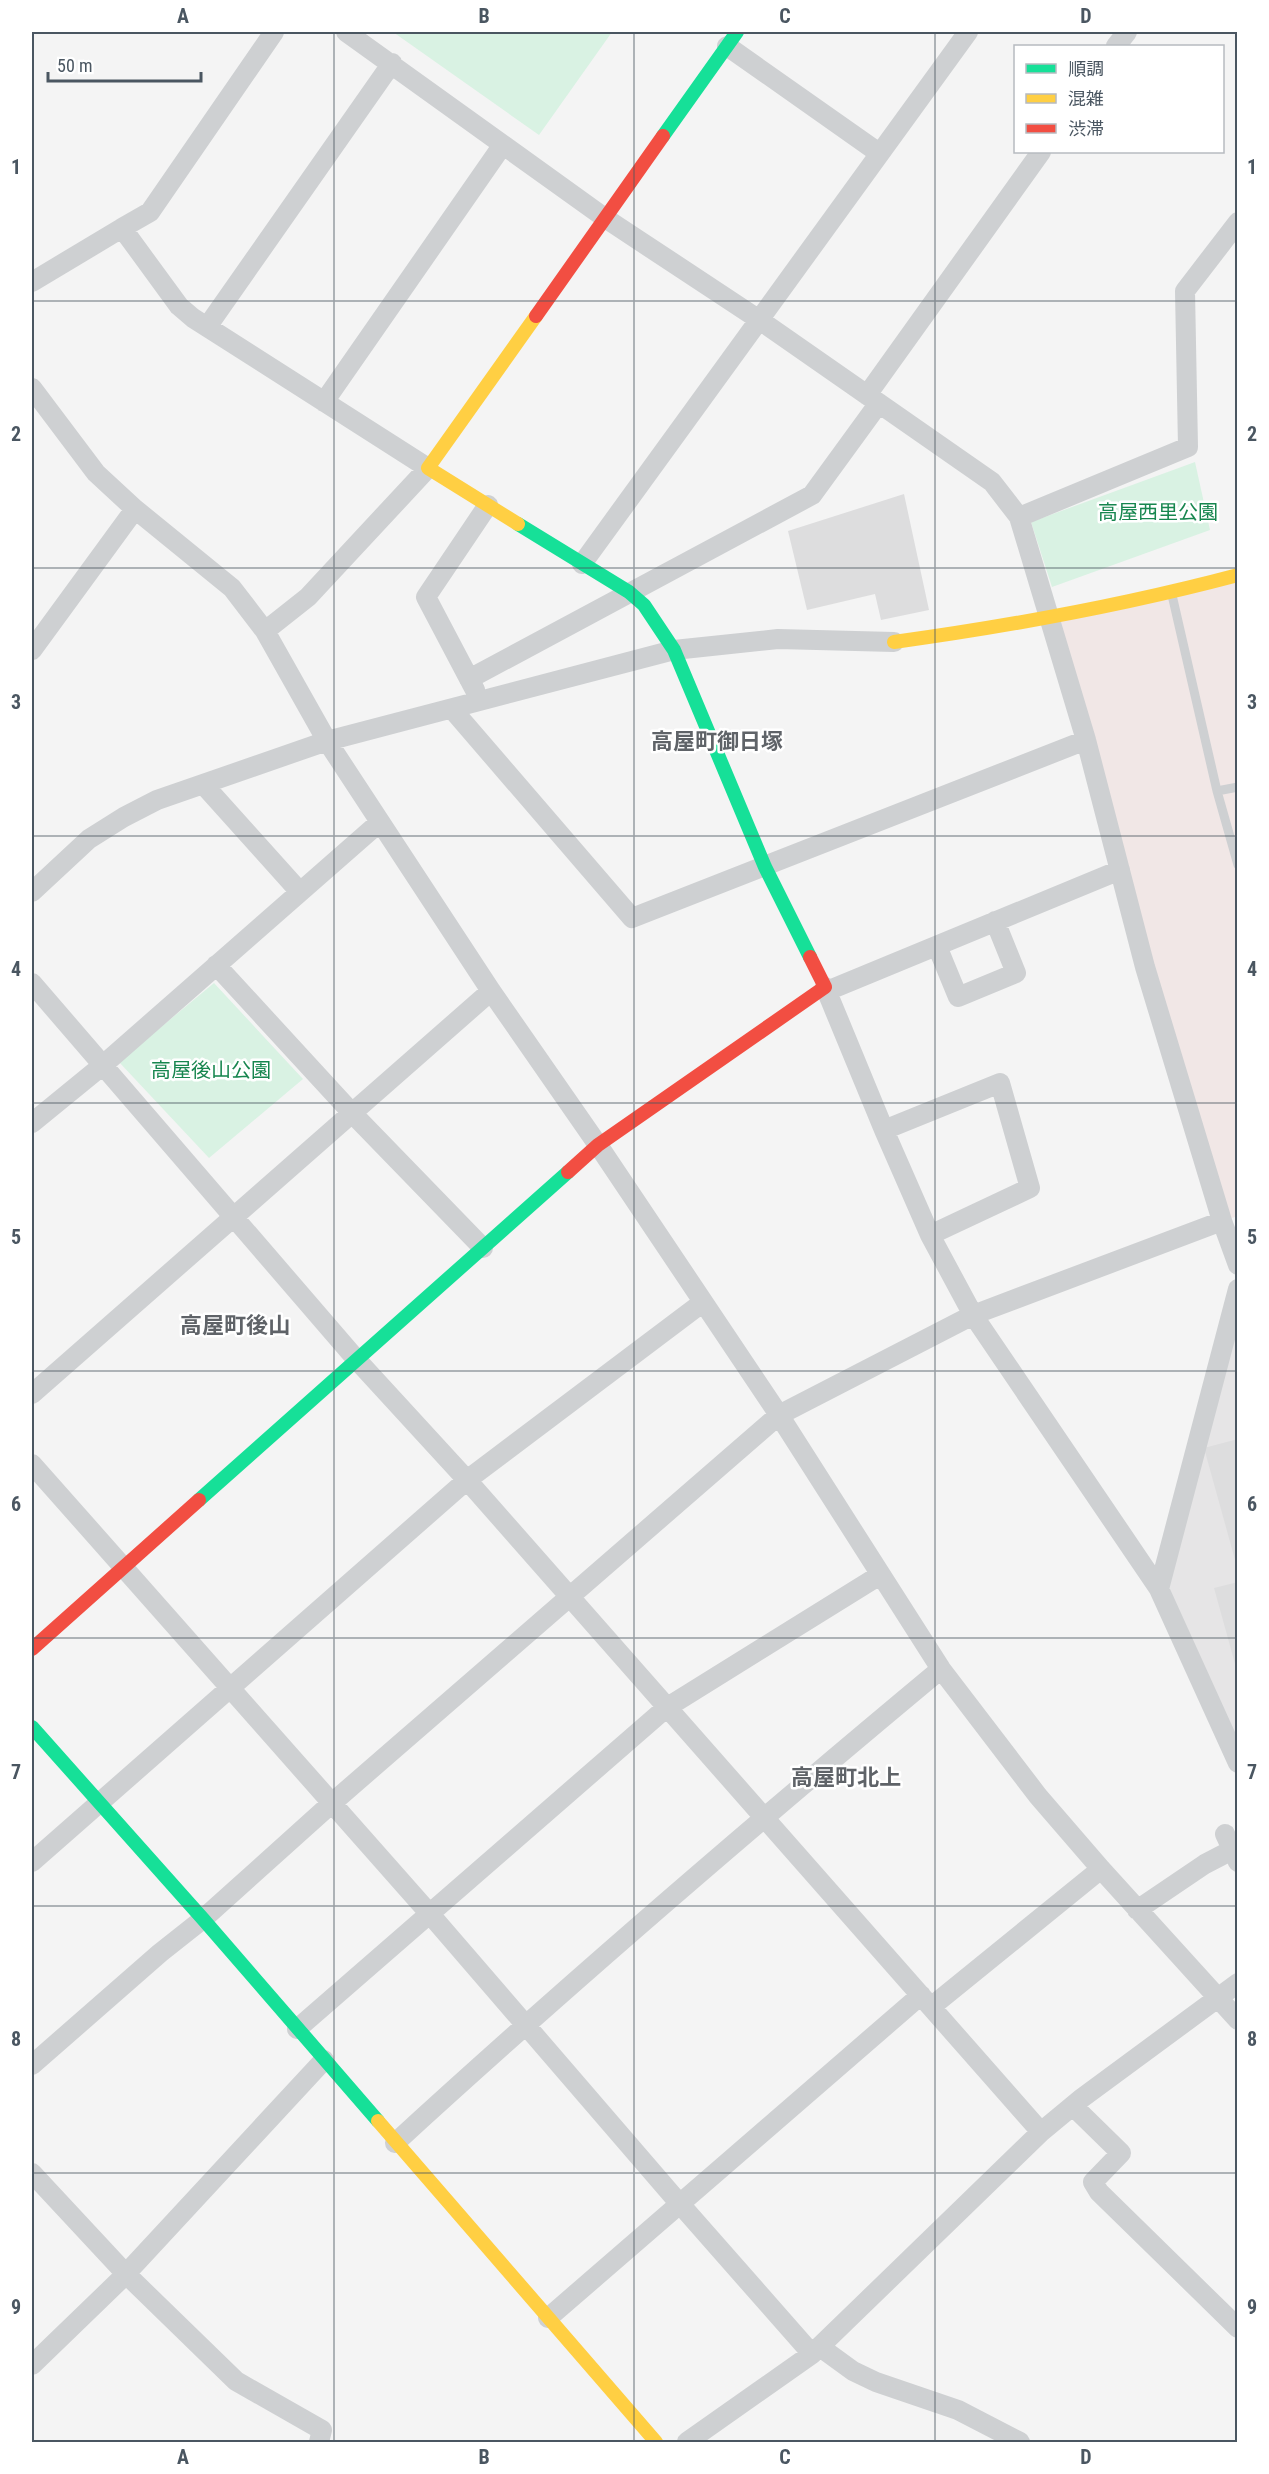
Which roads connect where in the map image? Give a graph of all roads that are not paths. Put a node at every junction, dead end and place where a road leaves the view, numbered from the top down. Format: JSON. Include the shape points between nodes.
{"nodes":[{"id":1,"x":274,"y":32,"type":"edge"},
{"id":2,"x":346,"y":32,"type":"edge"},
{"id":3,"x":968,"y":32,"type":"edge"},
{"id":4,"x":1127,"y":32,"type":"edge"},
{"id":5,"x":732,"y":39,"type":"edge"},
{"id":6,"x":1117,"y":45,"type":"edge"},
{"id":7,"x":392,"y":63,"type":"junction"},
{"id":8,"x":502,"y":146,"type":"junction"},
{"id":9,"x":879,"y":153,"type":"junction"},
{"id":10,"x":1040,"y":153,"type":"edge"},
{"id":11,"x":605,"y":218,"type":"junction"},
{"id":12,"x":1238,"y":222,"type":"edge"},
{"id":13,"x":123,"y":228,"type":"junction"},
{"id":14,"x":32,"y":282,"type":"edge"},
{"id":15,"x":758,"y":319,"type":"junction"},
{"id":16,"x":207,"y":327,"type":"junction"},
{"id":17,"x":32,"y":388,"type":"edge"},
{"id":18,"x":873,"y":399,"type":"junction"},
{"id":19,"x":324,"y":402,"type":"junction"},
{"id":20,"x":428,"y":468,"type":"junction"},
{"id":21,"x":488,"y":505,"type":"junction"},
{"id":22,"x":135,"y":509,"type":"junction"},
{"id":23,"x":1019,"y":517,"type":"junction"},
{"id":24,"x":582,"y":564,"type":"junction"},
{"id":25,"x":1238,"y":575,"type":"edge"},
{"id":26,"x":629,"y":592,"type":"junction"},
{"id":27,"x":1171,"y":593,"type":"junction"},
{"id":28,"x":1048,"y":618,"type":"junction"},
{"id":29,"x":265,"y":631,"type":"junction"},
{"id":30,"x":894,"y":642,"type":"joint"},
{"id":31,"x":32,"y":650,"type":"edge"},
{"id":32,"x":674,"y":650,"type":"junction"},
{"id":33,"x":469,"y":679,"type":"junction"},
{"id":34,"x":481,"y":700,"type":"junction"},
{"id":35,"x":452,"y":709,"type":"junction"},
{"id":36,"x":1086,"y":740,"type":"junction"},
{"id":37,"x":327,"y":741,"type":"junction"},
{"id":38,"x":203,"y":784,"type":"junction"},
{"id":39,"x":1238,"y":787,"type":"edge"},
{"id":40,"x":1217,"y":791,"type":"junction"},
{"id":41,"x":380,"y":822,"type":"junction"},
{"id":42,"x":1238,"y":865,"type":"edge"},
{"id":43,"x":765,"y":867,"type":"junction"},
{"id":44,"x":1120,"y":870,"type":"junction"},
{"id":45,"x":32,"y":892,"type":"edge"},
{"id":46,"x":300,"y":892,"type":"junction"},
{"id":47,"x":995,"y":921,"type":"junction"},
{"id":48,"x":937,"y":946,"type":"junction"},
{"id":49,"x":216,"y":965,"type":"junction"},
{"id":50,"x":32,"y":983,"type":"edge"},
{"id":51,"x":826,"y":989,"type":"junction"},
{"id":52,"x":491,"y":991,"type":"junction"},
{"id":53,"x":103,"y":1065,"type":"junction"},
{"id":54,"x":352,"y":1113,"type":"junction"},
{"id":55,"x":32,"y":1123,"type":"edge"},
{"id":56,"x":884,"y":1130,"type":"junction"},
{"id":57,"x":598,"y":1145,"type":"junction"},
{"id":58,"x":233,"y":1217,"type":"junction"},
{"id":59,"x":1222,"y":1221,"type":"junction"},
{"id":60,"x":930,"y":1235,"type":"junction"},
{"id":61,"x":483,"y":1248,"type":"junction"},
{"id":62,"x":1238,"y":1265,"type":"edge"},
{"id":63,"x":1238,"y":1289,"type":"edge"},
{"id":64,"x":702,"y":1304,"type":"junction"},
{"id":65,"x":973,"y":1315,"type":"junction"},
{"id":66,"x":356,"y":1359,"type":"junction"},
{"id":67,"x":32,"y":1394,"type":"edge"},
{"id":68,"x":779,"y":1414,"type":"junction"},
{"id":69,"x":32,"y":1464,"type":"edge"},
{"id":70,"x":467,"y":1480,"type":"junction"},
{"id":71,"x":123,"y":1567,"type":"junction"},
{"id":72,"x":880,"y":1575,"type":"junction"},
{"id":73,"x":1160,"y":1589,"type":"junction"},
{"id":74,"x":570,"y":1596,"type":"junction"},
{"id":75,"x":32,"y":1649,"type":"edge"},
{"id":76,"x":941,"y":1669,"type":"junction"},
{"id":77,"x":229,"y":1689,"type":"junction"},
{"id":78,"x":666,"y":1708,"type":"junction"},
{"id":79,"x":32,"y":1727,"type":"edge"},
{"id":80,"x":1238,"y":1763,"type":"edge"},
{"id":81,"x":98,"y":1802,"type":"junction"},
{"id":82,"x":332,"y":1803,"type":"junction"},
{"id":83,"x":762,"y":1817,"type":"junction"},
{"id":84,"x":1232,"y":1849,"type":"edge"},
{"id":85,"x":32,"y":1862,"type":"edge"},
{"id":86,"x":1101,"y":1869,"type":"junction"},
{"id":87,"x":1137,"y":1910,"type":"junction"},
{"id":88,"x":430,"y":1914,"type":"junction"},
{"id":89,"x":203,"y":1919,"type":"junction"},
{"id":90,"x":1238,"y":1983,"type":"edge"},
{"id":91,"x":1218,"y":1998,"type":"junction"},
{"id":92,"x":926,"y":2001,"type":"junction"},
{"id":93,"x":1238,"y":2020,"type":"edge"},
{"id":94,"x":524,"y":2025,"type":"junction"},
{"id":95,"x":297,"y":2029,"type":"junction"},
{"id":96,"x":324,"y":2060,"type":"junction"},
{"id":97,"x":32,"y":2065,"type":"edge"},
{"id":98,"x":1073,"y":2106,"type":"junction"},
{"id":99,"x":1041,"y":2132,"type":"junction"},
{"id":100,"x":395,"y":2143,"type":"junction"},
{"id":101,"x":32,"y":2173,"type":"edge"},
{"id":102,"x":680,"y":2204,"type":"junction"},
{"id":103,"x":126,"y":2274,"type":"junction"},
{"id":104,"x":548,"y":2318,"type":"junction"},
{"id":105,"x":1238,"y":2328,"type":"edge"},
{"id":106,"x":816,"y":2350,"type":"junction"},
{"id":107,"x":32,"y":2365,"type":"edge"},
{"id":108,"x":320,"y":2442,"type":"edge"},
{"id":109,"x":656,"y":2442,"type":"edge"},
{"id":110,"x":687,"y":2442,"type":"edge"},
{"id":111,"x":1020,"y":2442,"type":"edge"}],
"edges":[{"from":1,"to":13,"type":"street","via":[[150,212]]},
{"from":2,"to":7,"type":"street"},
{"from":3,"to":9,"type":"street"},
{"from":4,"to":6,"type":"street"},
{"from":5,"to":9,"type":"street"},
{"from":5,"to":11,"type":"street"},
{"from":7,"to":8,"type":"street"},
{"from":7,"to":16,"type":"street"},
{"from":8,"to":11,"type":"street"},
{"from":8,"to":19,"type":"street"},
{"from":9,"to":15,"type":"street"},
{"from":10,"to":18,"type":"street"},
{"from":11,"to":15,"type":"street"},
{"from":11,"to":20,"type":"street"},
{"from":12,"to":23,"type":"street","via":[[1185,291],[1188,447]]},
{"from":13,"to":14,"type":"street"},
{"from":13,"to":16,"type":"street","via":[[179,306]]},
{"from":15,"to":18,"type":"street"},
{"from":15,"to":24,"type":"street"},
{"from":16,"to":19,"type":"street"},
{"from":17,"to":22,"type":"street","via":[[96,474]]},
{"from":18,"to":23,"type":"street","via":[[992,482]]},
{"from":18,"to":26,"type":"street","via":[[812,495]]},
{"from":19,"to":20,"type":"street"},
{"from":20,"to":21,"type":"street"},
{"from":20,"to":29,"type":"street","via":[[315,590]]},
{"from":21,"to":24,"type":"street"},
{"from":21,"to":33,"type":"street","via":[[426,597]]},
{"from":22,"to":29,"type":"street","via":[[232,588]]},
{"from":22,"to":31,"type":"street"},
{"from":23,"to":28,"type":"street"},
{"from":24,"to":26,"type":"street"},
{"from":25,"to":27,"type":"street"},
{"from":26,"to":32,"type":"street","via":[[644,605]]},
{"from":26,"to":33,"type":"street"},
{"from":27,"to":28,"type":"street"},
{"from":27,"to":40,"type":"lane"},
{"from":28,"to":30,"type":"street"},
{"from":28,"to":36,"type":"street"},
{"from":29,"to":37,"type":"street"},
{"from":30,"to":32,"type":"street","via":[[778,639]]},
{"from":32,"to":34,"type":"street"},
{"from":32,"to":43,"type":"street"},
{"from":33,"to":34,"type":"street"},
{"from":34,"to":35,"type":"street"},
{"from":35,"to":37,"type":"street"},
{"from":35,"to":43,"type":"street","via":[[632,918]]},
{"from":36,"to":43,"type":"street"},
{"from":36,"to":44,"type":"street"},
{"from":37,"to":38,"type":"street"},
{"from":37,"to":41,"type":"street"},
{"from":38,"to":45,"type":"street","via":[[157,800],[89,839]]},
{"from":38,"to":46,"type":"street"},
{"from":39,"to":40,"type":"lane"},
{"from":40,"to":42,"type":"lane"},
{"from":41,"to":46,"type":"street"},
{"from":41,"to":52,"type":"street"},
{"from":43,"to":51,"type":"street"},
{"from":44,"to":47,"type":"street"},
{"from":44,"to":59,"type":"street"},
{"from":46,"to":49,"type":"street"},
{"from":47,"to":48,"type":"street"},
{"from":47,"to":48,"type":"street","via":[[1016,973],[958,997]]},
{"from":48,"to":51,"type":"street"},
{"from":49,"to":53,"type":"street"},
{"from":49,"to":54,"type":"street"},
{"from":50,"to":53,"type":"street"},
{"from":51,"to":56,"type":"street"},
{"from":51,"to":57,"type":"street"},
{"from":52,"to":54,"type":"street"},
{"from":52,"to":57,"type":"street"},
{"from":53,"to":55,"type":"street"},
{"from":53,"to":58,"type":"street"},
{"from":54,"to":58,"type":"street"},
{"from":54,"to":61,"type":"street"},
{"from":56,"to":60,"type":"street"},
{"from":56,"to":60,"type":"street","via":[[1000,1083],[1030,1188]]},
{"from":57,"to":61,"type":"street"},
{"from":57,"to":64,"type":"street"},
{"from":58,"to":66,"type":"street"},
{"from":58,"to":67,"type":"street"},
{"from":59,"to":62,"type":"street"},
{"from":59,"to":65,"type":"street"},
{"from":60,"to":65,"type":"street"},
{"from":61,"to":66,"type":"street"},
{"from":63,"to":73,"type":"street"},
{"from":64,"to":68,"type":"street"},
{"from":64,"to":70,"type":"street"},
{"from":65,"to":68,"type":"street"},
{"from":65,"to":73,"type":"street"},
{"from":66,"to":70,"type":"street"},
{"from":66,"to":71,"type":"street"},
{"from":68,"to":72,"type":"street"},
{"from":68,"to":74,"type":"street"},
{"from":69,"to":71,"type":"street"},
{"from":70,"to":74,"type":"street"},
{"from":70,"to":77,"type":"street"},
{"from":71,"to":75,"type":"street"},
{"from":71,"to":77,"type":"street"},
{"from":72,"to":76,"type":"street"},
{"from":72,"to":78,"type":"street"},
{"from":73,"to":80,"type":"street"},
{"from":74,"to":78,"type":"street"},
{"from":74,"to":82,"type":"street"},
{"from":76,"to":83,"type":"street"},
{"from":76,"to":86,"type":"street","via":[[1038,1796]]},
{"from":77,"to":81,"type":"street"},
{"from":77,"to":82,"type":"street"},
{"from":78,"to":83,"type":"street"},
{"from":78,"to":88,"type":"street"},
{"from":79,"to":81,"type":"street"},
{"from":81,"to":85,"type":"street"},
{"from":81,"to":89,"type":"street"},
{"from":82,"to":88,"type":"street"},
{"from":82,"to":89,"type":"street"},
{"from":83,"to":92,"type":"street"},
{"from":83,"to":94,"type":"street"},
{"from":84,"to":87,"type":"street"},
{"from":86,"to":87,"type":"street"},
{"from":86,"to":92,"type":"street"},
{"from":87,"to":91,"type":"street"},
{"from":88,"to":94,"type":"street"},
{"from":88,"to":95,"type":"street"},
{"from":89,"to":95,"type":"street"},
{"from":89,"to":97,"type":"street"},
{"from":90,"to":91,"type":"street"},
{"from":91,"to":93,"type":"street"},
{"from":91,"to":98,"type":"street"},
{"from":92,"to":99,"type":"street"},
{"from":92,"to":102,"type":"street"},
{"from":94,"to":100,"type":"street"},
{"from":94,"to":102,"type":"street"},
{"from":95,"to":96,"type":"street"},
{"from":96,"to":100,"type":"street"},
{"from":96,"to":103,"type":"street"},
{"from":98,"to":99,"type":"street"},
{"from":98,"to":105,"type":"street","via":[[1121,2153],[1094,2182],[1099,2192]]},
{"from":99,"to":106,"type":"street"},
{"from":100,"to":104,"type":"street"},
{"from":101,"to":103,"type":"street"},
{"from":102,"to":104,"type":"street"},
{"from":102,"to":106,"type":"street"},
{"from":103,"to":107,"type":"street"},
{"from":103,"to":108,"type":"street","via":[[236,2381],[322,2430]]},
{"from":104,"to":109,"type":"street"},
{"from":106,"to":110,"type":"street"},
{"from":106,"to":111,"type":"street","via":[[876,2382],[958,2410]]}]}
